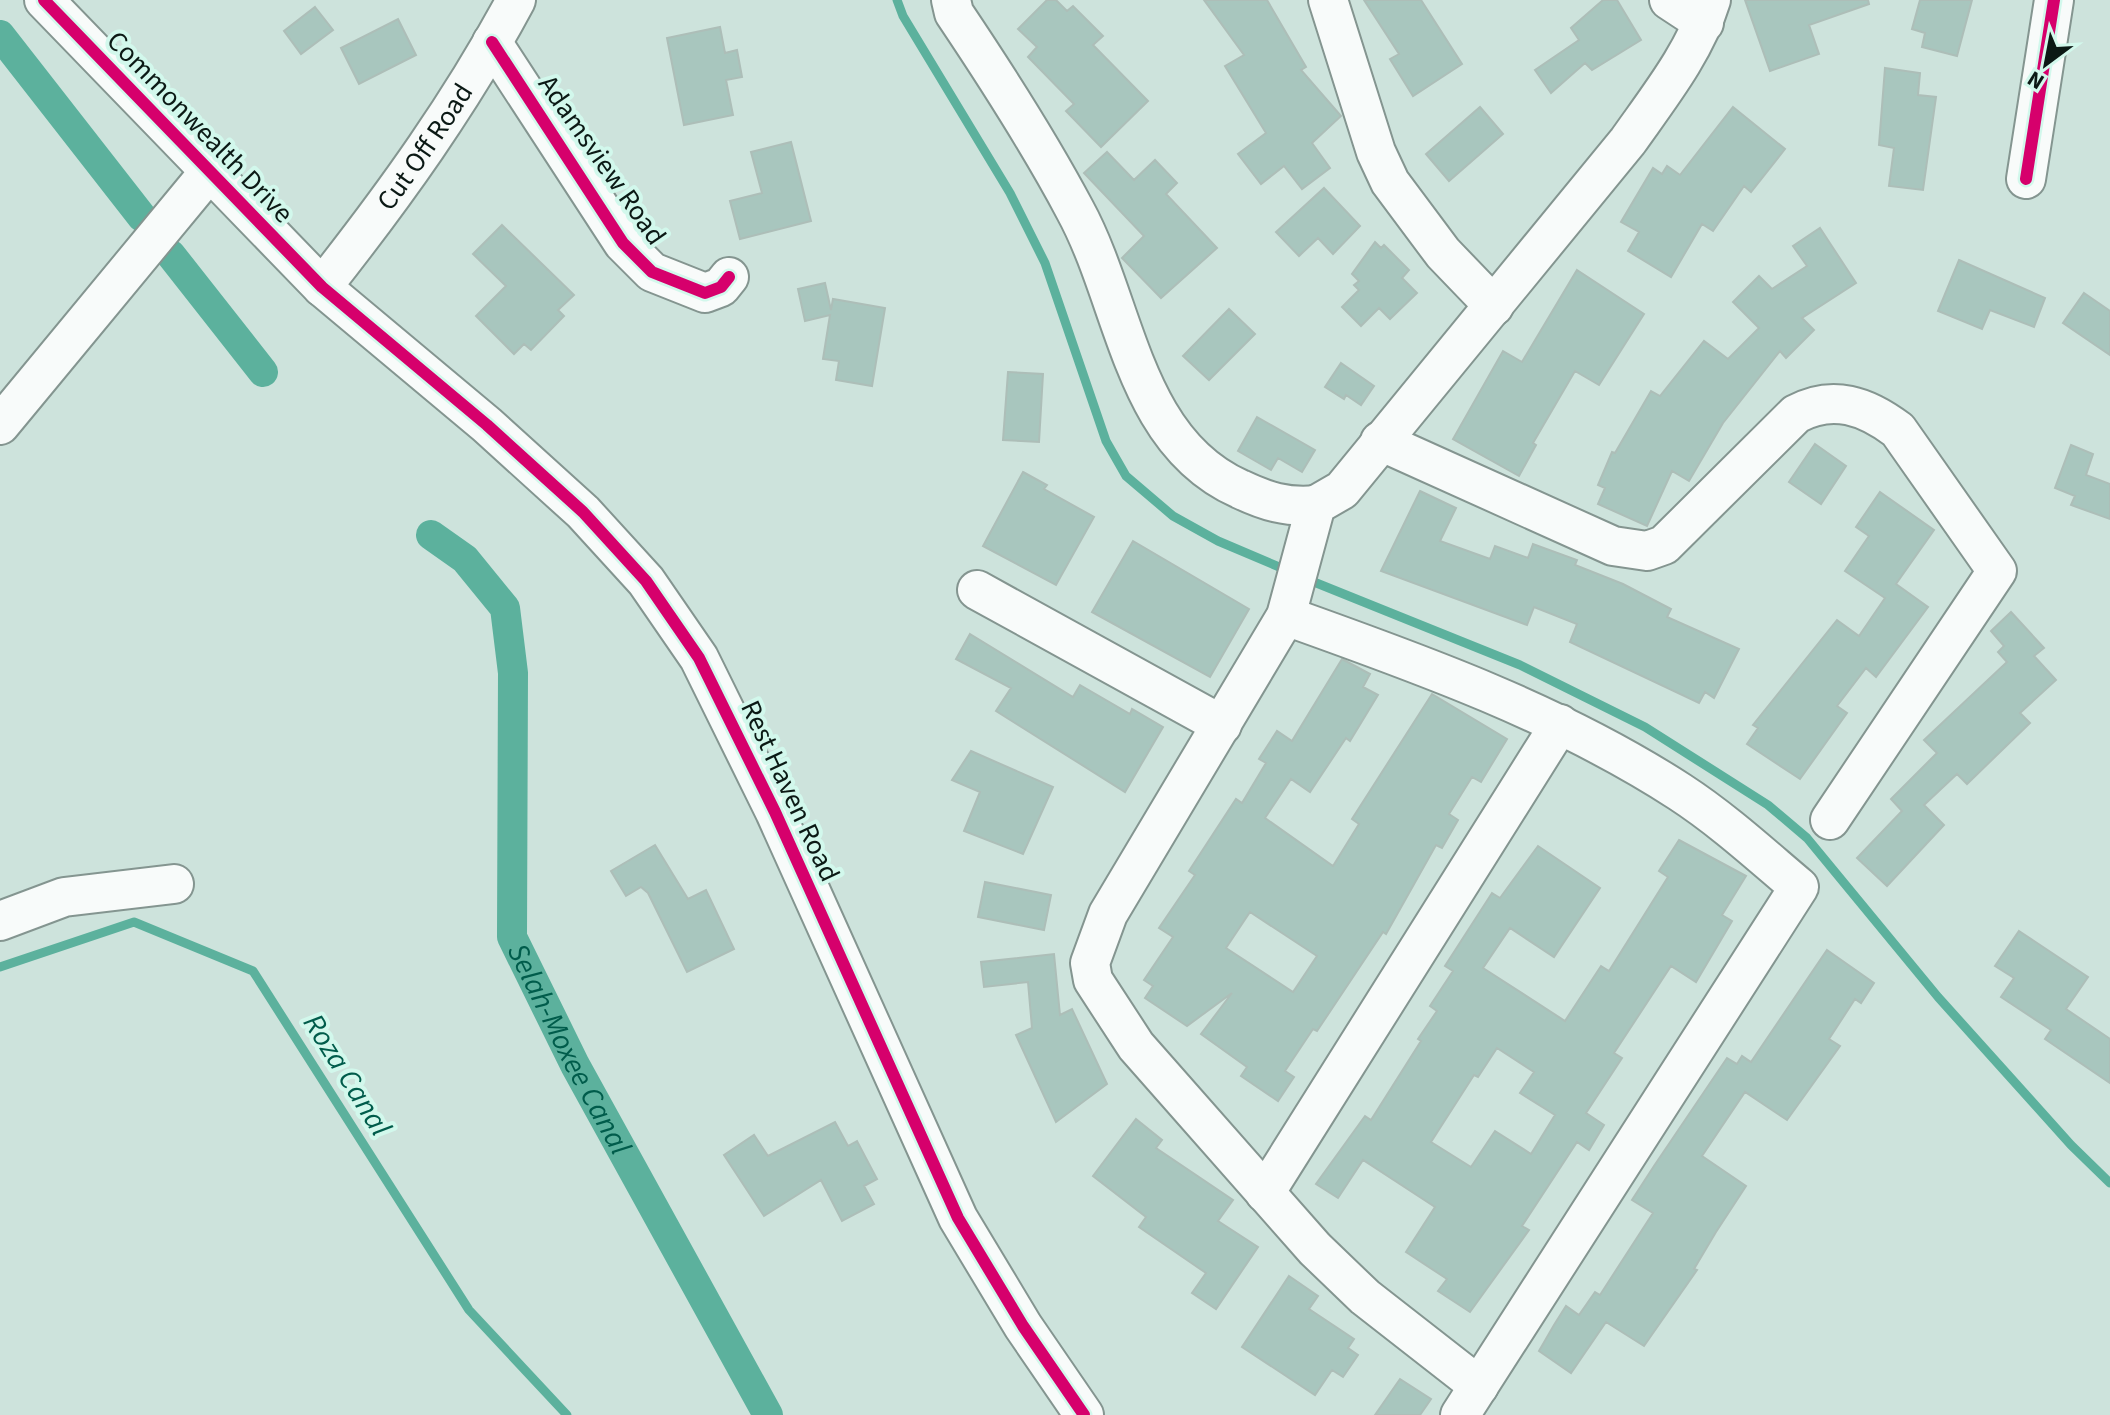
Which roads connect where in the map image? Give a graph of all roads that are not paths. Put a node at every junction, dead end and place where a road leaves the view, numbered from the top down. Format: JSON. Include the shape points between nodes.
{"nodes":[{"id":1,"x":44,"y":0,"type":"edge"},
{"id":2,"x":951,"y":0,"type":"edge"},
{"id":3,"x":1328,"y":0,"type":"edge"},
{"id":4,"x":1669,"y":0,"type":"edge"},
{"id":5,"x":2054,"y":0,"type":"edge"},
{"id":6,"x":1708,"y":12,"type":"edge"},
{"id":7,"x":505,"y":14,"type":"edge"},
{"id":8,"x":210,"y":171,"type":"junction"},
{"id":9,"x":2026,"y":179,"type":"dead end"},
{"id":10,"x":729,"y":277,"type":"dead end"},
{"id":11,"x":322,"y":287,"type":"junction"},
{"id":12,"x":1494,"y":306,"type":"junction"},
{"id":13,"x":0,"y":425,"type":"edge"},
{"id":14,"x":1380,"y":441,"type":"junction"},
{"id":15,"x":1316,"y":505,"type":"junction"},
{"id":16,"x":977,"y":590,"type":"dead end"},
{"id":17,"x":1286,"y":616,"type":"junction"},
{"id":18,"x":1560,"y":724,"type":"junction"},
{"id":19,"x":1222,"y":725,"type":"junction"},
{"id":20,"x":1830,"y":820,"type":"dead end"},
{"id":21,"x":174,"y":884,"type":"dead end"},
{"id":22,"x":0,"y":921,"type":"edge"},
{"id":23,"x":1265,"y":1193,"type":"junction"},
{"id":24,"x":1470,"y":1400,"type":"edge"},
{"id":25,"x":1084,"y":1415,"type":"edge"}],
"edges":[{"from":1,"to":8,"type":"street","name":"Commonwealth Drive"},
{"from":2,"to":15,"type":"street","via":[[954,13],[1077,212],[1142,379],[1177,445],[1195,462],[1248,493],[1281,505]]},
{"from":3,"to":12,"type":"street","via":[[1390,182],[1443,253]]},
{"from":4,"to":6,"type":"street"},
{"from":5,"to":9,"type":"street"},
{"from":6,"to":12,"type":"street","via":[[1665,90],[1628,141]]},
{"from":7,"to":10,"type":"street","name":"Adamsview Road","via":[[623,243],[652,272],[705,293]]},
{"from":7,"to":11,"type":"street","name":"Cut Off Road","via":[[449,115],[390,202]]},
{"from":8,"to":11,"type":"street","name":"Commonwealth Drive"},
{"from":8,"to":13,"type":"street"},
{"from":11,"to":25,"type":"street","name":"Rest Haven Road","via":[[583,512],[646,581],[699,658],[775,812],[958,1218]]},
{"from":12,"to":14,"type":"street"},
{"from":14,"to":15,"type":"street","via":[[1342,490]]},
{"from":14,"to":20,"type":"street","via":[[1613,546],[1647,551],[1671,539],[1796,414],[1812,405],[1853,405],[1876,413],[1898,430],[1997,571]]},
{"from":15,"to":17,"type":"street"},
{"from":16,"to":19,"type":"street"},
{"from":17,"to":18,"type":"street"},
{"from":17,"to":19,"type":"street"},
{"from":18,"to":23,"type":"street"},
{"from":18,"to":24,"type":"street","via":[[1683,794],[1799,887]]},
{"from":19,"to":23,"type":"street","via":[[1108,914],[1090,963],[1101,997],[1136,1046]]},
{"from":21,"to":22,"type":"street","via":[[64,897]]},
{"from":23,"to":24,"type":"street"}]}
